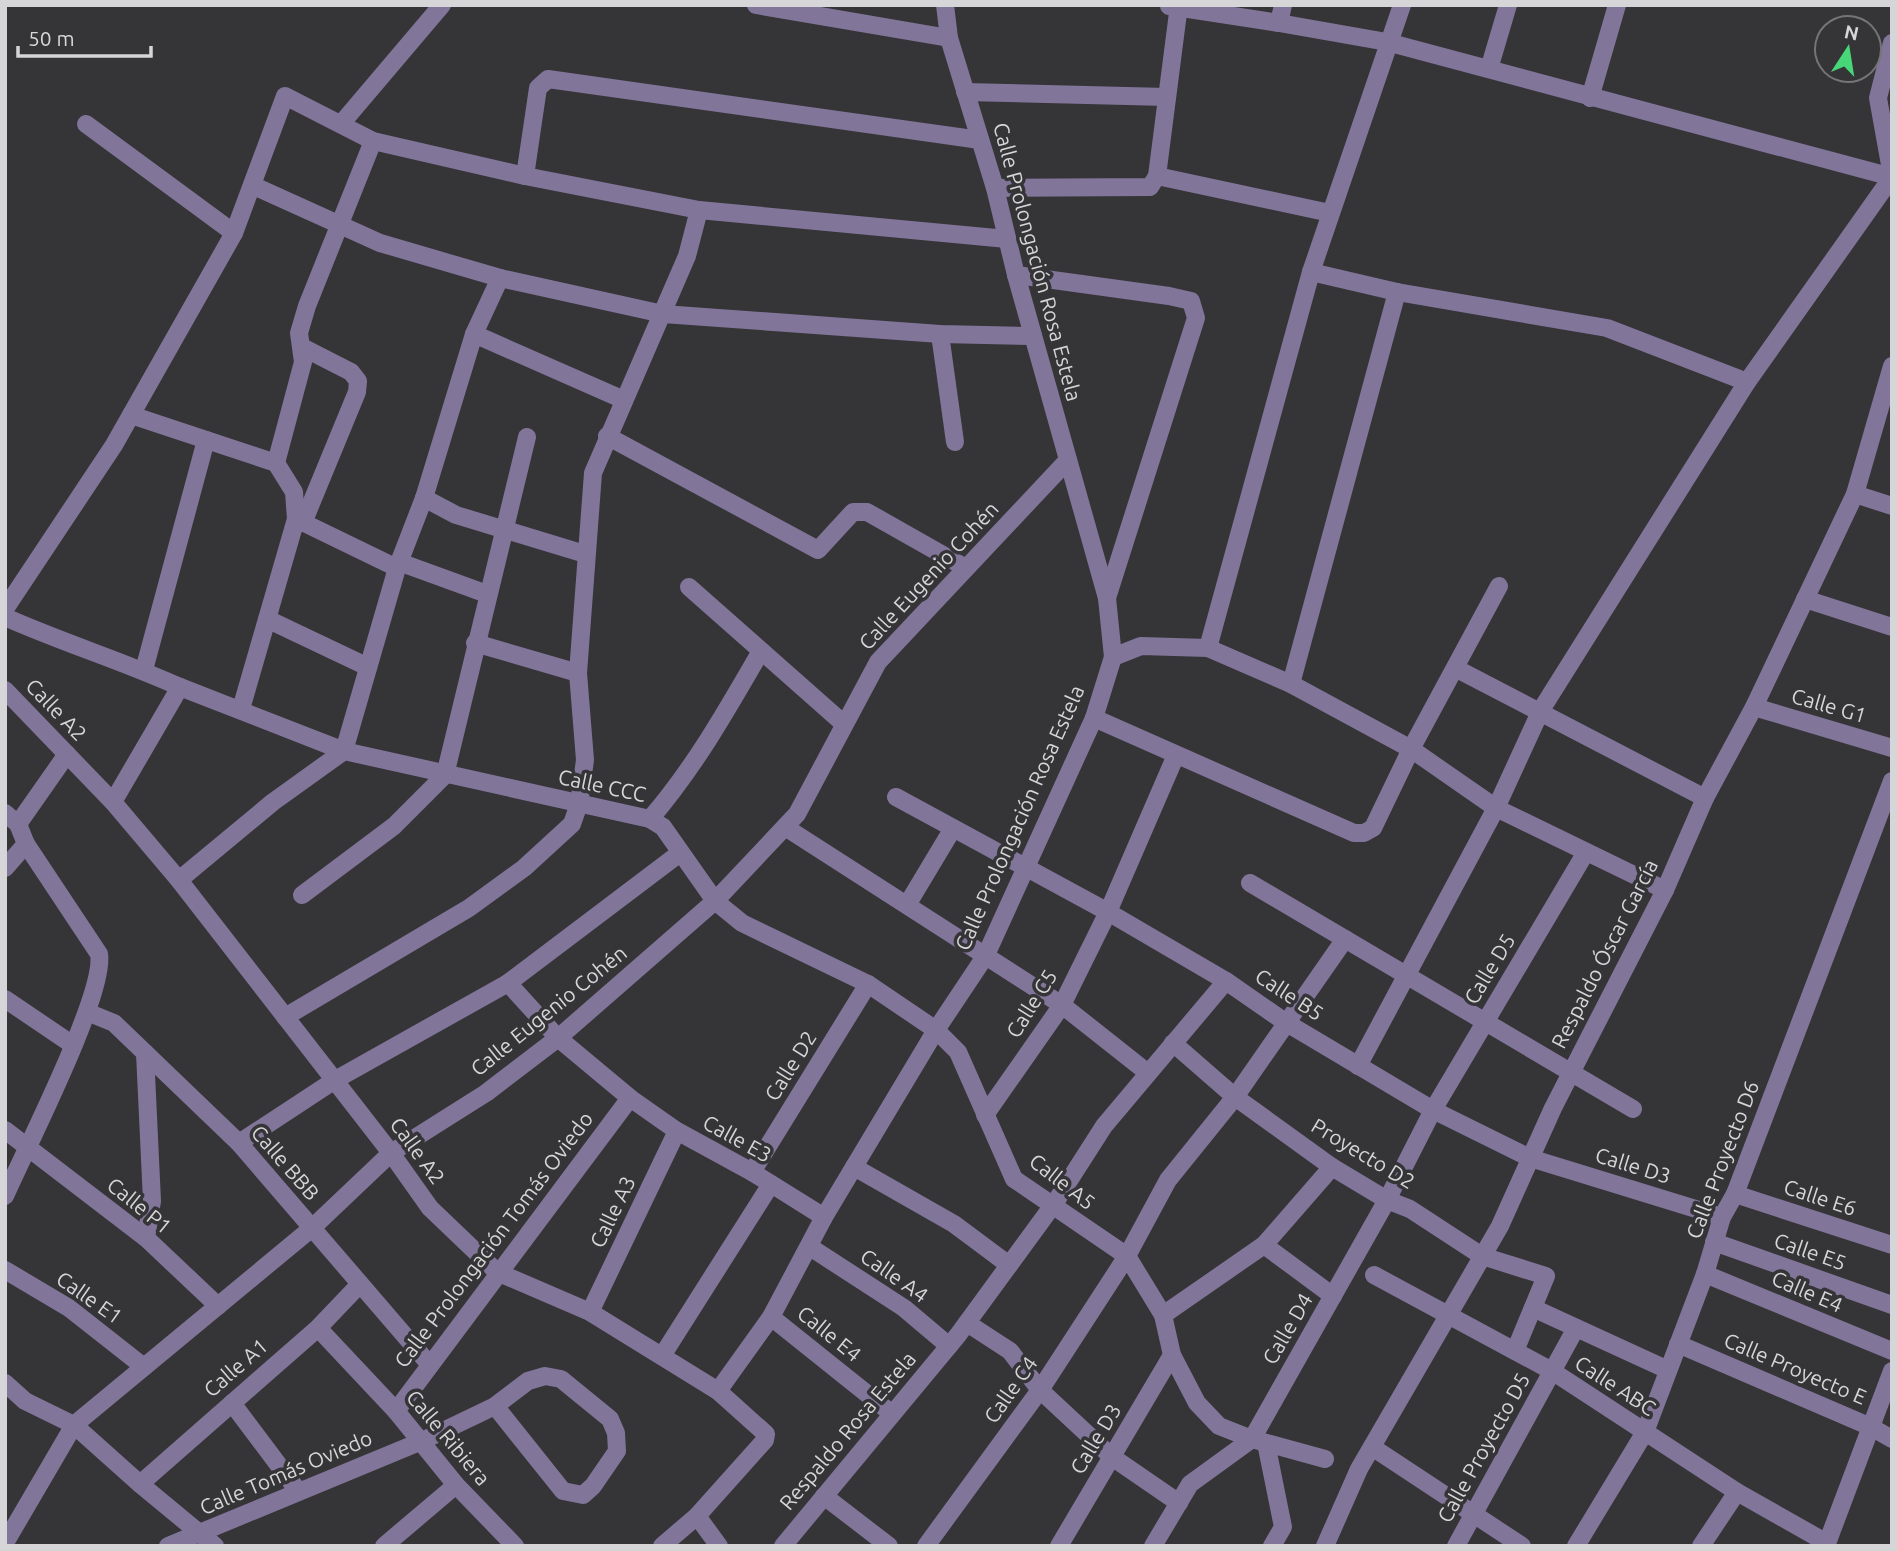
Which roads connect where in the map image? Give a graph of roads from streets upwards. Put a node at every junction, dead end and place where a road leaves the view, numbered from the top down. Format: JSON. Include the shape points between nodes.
{"nodes":[{"id":1,"x":442,"y":5,"type":"edge"},
{"id":2,"x":756,"y":5,"type":"edge"},
{"id":3,"x":945,"y":5,"type":"edge"},
{"id":4,"x":1283,"y":5,"type":"edge"},
{"id":5,"x":1402,"y":5,"type":"edge"},
{"id":6,"x":1508,"y":5,"type":"edge"},
{"id":7,"x":1617,"y":5,"type":"edge"},
{"id":8,"x":1175,"y":6,"type":"edge"},
{"id":9,"x":1279,"y":23,"type":"junction"},
{"id":10,"x":949,"y":38,"type":"junction"},
{"id":11,"x":1387,"y":42,"type":"junction"},
{"id":12,"x":1892,"y":43,"type":"edge"},
{"id":13,"x":1489,"y":69,"type":"junction"},
{"id":14,"x":965,"y":92,"type":"junction"},
{"id":15,"x":1167,"y":97,"type":"junction"},
{"id":16,"x":1590,"y":98,"type":"junction"},
{"id":17,"x":86,"y":124,"type":"dead end"},
{"id":18,"x":341,"y":124,"type":"junction"},
{"id":19,"x":980,"y":140,"type":"junction"},
{"id":20,"x":373,"y":141,"type":"junction"},
{"id":21,"x":526,"y":176,"type":"junction"},
{"id":22,"x":1157,"y":176,"type":"junction"},
{"id":23,"x":1892,"y":177,"type":"edge"},
{"id":24,"x":254,"y":186,"type":"junction"},
{"id":25,"x":995,"y":187,"type":"junction"},
{"id":26,"x":699,"y":210,"type":"junction"},
{"id":27,"x":1330,"y":213,"type":"junction"},
{"id":28,"x":341,"y":225,"type":"junction"},
{"id":29,"x":234,"y":233,"type":"junction"},
{"id":30,"x":1007,"y":239,"type":"junction"},
{"id":31,"x":1311,"y":272,"type":"junction"},
{"id":32,"x":1016,"y":275,"type":"junction"},
{"id":33,"x":500,"y":278,"type":"junction"},
{"id":34,"x":1397,"y":292,"type":"junction"},
{"id":35,"x":663,"y":314,"type":"junction"},
{"id":36,"x":474,"y":334,"type":"junction"},
{"id":37,"x":940,"y":334,"type":"junction"},
{"id":38,"x":1033,"y":336,"type":"junction"},
{"id":39,"x":302,"y":347,"type":"junction"},
{"id":40,"x":1892,"y":366,"type":"edge"},
{"id":41,"x":1747,"y":382,"type":"junction"},
{"id":42,"x":624,"y":400,"type":"junction"},
{"id":43,"x":131,"y":415,"type":"junction"},
{"id":44,"x":607,"y":436,"type":"junction"},
{"id":45,"x":527,"y":437,"type":"dead end"},
{"id":46,"x":206,"y":440,"type":"junction"},
{"id":47,"x":955,"y":442,"type":"dead end"},
{"id":48,"x":1068,"y":460,"type":"junction"},
{"id":49,"x":276,"y":463,"type":"junction"},
{"id":50,"x":1855,"y":494,"type":"junction"},
{"id":51,"x":424,"y":498,"type":"junction"},
{"id":52,"x":1892,"y":506,"type":"edge"},
{"id":53,"x":300,"y":521,"type":"junction"},
{"id":54,"x":504,"y":529,"type":"junction"},
{"id":55,"x":585,"y":555,"type":"junction"},
{"id":56,"x":398,"y":565,"type":"junction"},
{"id":57,"x":966,"y":568,"type":"junction"},
{"id":58,"x":1499,"y":586,"type":"dead end"},
{"id":59,"x":689,"y":587,"type":"dead end"},
{"id":60,"x":487,"y":594,"type":"junction"},
{"id":61,"x":1107,"y":598,"type":"junction"},
{"id":62,"x":1805,"y":599,"type":"junction"},
{"id":63,"x":5,"y":609,"type":"edge"},
{"id":64,"x":5,"y":617,"type":"edge"},
{"id":65,"x":267,"y":619,"type":"junction"},
{"id":66,"x":1892,"y":627,"type":"edge"},
{"id":67,"x":475,"y":643,"type":"junction"},
{"id":68,"x":1208,"y":648,"type":"junction"},
{"id":69,"x":761,"y":651,"type":"junction"},
{"id":70,"x":1113,"y":657,"type":"junction"},
{"id":71,"x":368,"y":667,"type":"junction"},
{"id":72,"x":1457,"y":669,"type":"junction"},
{"id":73,"x":144,"y":670,"type":"junction"},
{"id":74,"x":578,"y":673,"type":"junction"},
{"id":75,"x":1291,"y":684,"type":"junction"},
{"id":76,"x":180,"y":687,"type":"junction"},
{"id":77,"x":5,"y":690,"type":"edge"},
{"id":78,"x":1754,"y":707,"type":"junction"},
{"id":79,"x":241,"y":709,"type":"junction"},
{"id":80,"x":1541,"y":709,"type":"junction"},
{"id":81,"x":1094,"y":718,"type":"junction"},
{"id":82,"x":844,"y":724,"type":"junction"},
{"id":83,"x":1892,"y":748,"type":"edge"},
{"id":84,"x":1412,"y":749,"type":"junction"},
{"id":85,"x":344,"y":751,"type":"junction"},
{"id":86,"x":67,"y":754,"type":"junction"},
{"id":87,"x":1176,"y":755,"type":"junction"},
{"id":88,"x":445,"y":775,"type":"junction"},
{"id":89,"x":1892,"y":780,"type":"edge"},
{"id":90,"x":896,"y":797,"type":"dead end"},
{"id":91,"x":1705,"y":798,"type":"junction"},
{"id":92,"x":113,"y":802,"type":"junction"},
{"id":93,"x":579,"y":804,"type":"junction"},
{"id":94,"x":1496,"y":808,"type":"junction"},
{"id":95,"x":12,"y":818,"type":"edge"},
{"id":96,"x":650,"y":819,"type":"junction"},
{"id":97,"x":785,"y":827,"type":"junction"},
{"id":98,"x":952,"y":830,"type":"junction"},
{"id":99,"x":26,"y":844,"type":"junction"},
{"id":100,"x":1586,"y":852,"type":"junction"},
{"id":101,"x":680,"y":853,"type":"junction"},
{"id":102,"x":5,"y":868,"type":"edge"},
{"id":103,"x":1024,"y":868,"type":"junction"},
{"id":104,"x":179,"y":880,"type":"junction"},
{"id":105,"x":1250,"y":883,"type":"dead end"},
{"id":106,"x":1665,"y":890,"type":"junction"},
{"id":107,"x":302,"y":895,"type":"dead end"},
{"id":108,"x":715,"y":901,"type":"junction"},
{"id":109,"x":907,"y":905,"type":"junction"},
{"id":110,"x":1108,"y":912,"type":"junction"},
{"id":111,"x":1345,"y":939,"type":"junction"},
{"id":112,"x":986,"y":955,"type":"junction"},
{"id":113,"x":1407,"y":974,"type":"junction"},
{"id":114,"x":1226,"y":981,"type":"junction"},
{"id":115,"x":508,"y":983,"type":"junction"},
{"id":116,"x":868,"y":984,"type":"junction"},
{"id":117,"x":5,"y":999,"type":"edge"},
{"id":118,"x":1062,"y":1005,"type":"junction"},
{"id":119,"x":87,"y":1013,"type":"junction"},
{"id":120,"x":285,"y":1017,"type":"junction"},
{"id":121,"x":1285,"y":1022,"type":"junction"},
{"id":122,"x":1484,"y":1023,"type":"junction"},
{"id":123,"x":936,"y":1030,"type":"junction"},
{"id":124,"x":558,"y":1038,"type":"junction"},
{"id":125,"x":1173,"y":1043,"type":"junction"},
{"id":126,"x":72,"y":1045,"type":"junction"},
{"id":127,"x":145,"y":1053,"type":"junction"},
{"id":128,"x":1358,"y":1066,"type":"junction"},
{"id":129,"x":1571,"y":1072,"type":"junction"},
{"id":130,"x":1148,"y":1073,"type":"junction"},
{"id":131,"x":335,"y":1080,"type":"junction"},
{"id":132,"x":1235,"y":1097,"type":"junction"},
{"id":133,"x":630,"y":1098,"type":"junction"},
{"id":134,"x":1633,"y":1109,"type":"dead end"},
{"id":135,"x":1433,"y":1110,"type":"junction"},
{"id":136,"x":985,"y":1115,"type":"junction"},
{"id":137,"x":5,"y":1130,"type":"edge"},
{"id":138,"x":677,"y":1131,"type":"junction"},
{"id":139,"x":239,"y":1143,"type":"junction"},
{"id":140,"x":26,"y":1146,"type":"junction"},
{"id":141,"x":391,"y":1153,"type":"junction"},
{"id":142,"x":1530,"y":1158,"type":"junction"},
{"id":143,"x":854,"y":1167,"type":"junction"},
{"id":144,"x":1332,"y":1167,"type":"junction"},
{"id":145,"x":752,"y":1172,"type":"junction"},
{"id":146,"x":771,"y":1184,"type":"junction"},
{"id":147,"x":1735,"y":1194,"type":"junction"},
{"id":148,"x":5,"y":1196,"type":"edge"},
{"id":149,"x":1387,"y":1200,"type":"junction"},
{"id":150,"x":1052,"y":1207,"type":"junction"},
{"id":151,"x":824,"y":1217,"type":"junction"},
{"id":152,"x":1722,"y":1217,"type":"junction"},
{"id":153,"x":312,"y":1228,"type":"junction"},
{"id":154,"x":146,"y":1238,"type":"junction"},
{"id":155,"x":1714,"y":1242,"type":"junction"},
{"id":156,"x":1264,"y":1245,"type":"junction"},
{"id":157,"x":1892,"y":1245,"type":"edge"},
{"id":158,"x":810,"y":1247,"type":"junction"},
{"id":159,"x":1127,"y":1256,"type":"junction"},
{"id":160,"x":1482,"y":1256,"type":"junction"},
{"id":161,"x":1009,"y":1265,"type":"junction"},
{"id":162,"x":5,"y":1270,"type":"edge"},
{"id":163,"x":497,"y":1272,"type":"junction"},
{"id":164,"x":1705,"y":1274,"type":"junction"},
{"id":165,"x":1374,"y":1275,"type":"dead end"},
{"id":166,"x":360,"y":1284,"type":"junction"},
{"id":167,"x":1333,"y":1296,"type":"junction"},
{"id":168,"x":1892,"y":1305,"type":"edge"},
{"id":169,"x":218,"y":1306,"type":"junction"},
{"id":170,"x":1533,"y":1308,"type":"junction"},
{"id":171,"x":590,"y":1312,"type":"junction"},
{"id":172,"x":1163,"y":1315,"type":"junction"},
{"id":173,"x":1448,"y":1315,"type":"junction"},
{"id":174,"x":771,"y":1317,"type":"junction"},
{"id":175,"x":967,"y":1323,"type":"junction"},
{"id":176,"x":318,"y":1328,"type":"junction"},
{"id":177,"x":1576,"y":1328,"type":"junction"},
{"id":178,"x":1678,"y":1344,"type":"junction"},
{"id":179,"x":949,"y":1346,"type":"junction"},
{"id":180,"x":1515,"y":1351,"type":"junction"},
{"id":181,"x":1892,"y":1352,"type":"edge"},
{"id":182,"x":1172,"y":1355,"type":"junction"},
{"id":183,"x":662,"y":1356,"type":"junction"},
{"id":184,"x":430,"y":1365,"type":"junction"},
{"id":185,"x":144,"y":1367,"type":"junction"},
{"id":186,"x":1668,"y":1370,"type":"junction"},
{"id":187,"x":1552,"y":1371,"type":"junction"},
{"id":188,"x":1891,"y":1375,"type":"edge"},
{"id":189,"x":5,"y":1383,"type":"edge"},
{"id":190,"x":1040,"y":1390,"type":"junction"},
{"id":191,"x":718,"y":1391,"type":"junction"},
{"id":192,"x":232,"y":1402,"type":"junction"},
{"id":193,"x":495,"y":1406,"type":"junction"},
{"id":194,"x":396,"y":1411,"type":"junction"},
{"id":195,"x":891,"y":1413,"type":"junction"},
{"id":196,"x":74,"y":1425,"type":"junction"},
{"id":197,"x":1871,"y":1427,"type":"junction"},
{"id":198,"x":1645,"y":1432,"type":"junction"},
{"id":199,"x":1892,"y":1439,"type":"edge"},
{"id":200,"x":422,"y":1441,"type":"junction"},
{"id":201,"x":1259,"y":1441,"type":"junction"},
{"id":202,"x":1372,"y":1447,"type":"junction"},
{"id":203,"x":1112,"y":1457,"type":"junction"},
{"id":204,"x":1325,"y":1460,"type":"dead end"},
{"id":205,"x":139,"y":1484,"type":"junction"},
{"id":206,"x":456,"y":1485,"type":"junction"},
{"id":207,"x":298,"y":1491,"type":"junction"},
{"id":208,"x":1737,"y":1492,"type":"junction"},
{"id":209,"x":824,"y":1496,"type":"junction"},
{"id":210,"x":1179,"y":1503,"type":"junction"},
{"id":211,"x":1474,"y":1514,"type":"junction"},
{"id":212,"x":697,"y":1516,"type":"junction"},
{"id":213,"x":199,"y":1534,"type":"junction"},
{"id":214,"x":5,"y":1543,"type":"edge"},
{"id":215,"x":1826,"y":1544,"type":"edge"},
{"id":216,"x":168,"y":1546,"type":"edge"},
{"id":217,"x":215,"y":1546,"type":"edge"},
{"id":218,"x":384,"y":1546,"type":"edge"},
{"id":219,"x":515,"y":1546,"type":"edge"},
{"id":220,"x":662,"y":1546,"type":"edge"},
{"id":221,"x":719,"y":1546,"type":"edge"},
{"id":222,"x":783,"y":1546,"type":"edge"},
{"id":223,"x":889,"y":1546,"type":"edge"},
{"id":224,"x":926,"y":1546,"type":"edge"},
{"id":225,"x":1059,"y":1546,"type":"edge"},
{"id":226,"x":1153,"y":1546,"type":"edge"},
{"id":227,"x":1272,"y":1546,"type":"edge"},
{"id":228,"x":1325,"y":1546,"type":"edge"},
{"id":229,"x":1456,"y":1546,"type":"edge"},
{"id":230,"x":1522,"y":1546,"type":"edge"},
{"id":231,"x":1576,"y":1546,"type":"edge"},
{"id":232,"x":1701,"y":1546,"type":"edge"}],
"edges":[{"from":1,"to":18,"type":"street"},
{"from":2,"to":10,"type":"street"},
{"from":3,"to":10,"type":"street","name":"Calle Prolongación Rosa Estela"},
{"from":4,"to":9,"type":"street"},
{"from":5,"to":11,"type":"street"},
{"from":6,"to":13,"type":"street"},
{"from":7,"to":16,"type":"street"},
{"from":8,"to":9,"type":"street"},
{"from":8,"to":15,"type":"street"},
{"from":9,"to":11,"type":"street"},
{"from":10,"to":14,"type":"street","name":"Calle Prolongación Rosa Estela"},
{"from":11,"to":13,"type":"street"},
{"from":11,"to":27,"type":"street"},
{"from":12,"to":23,"type":"street","via":[[1878,98]]},
{"from":13,"to":16,"type":"street"},
{"from":14,"to":15,"type":"street"},
{"from":14,"to":19,"type":"street","name":"Calle Prolongación Rosa Estela"},
{"from":15,"to":22,"type":"street"},
{"from":16,"to":23,"type":"street"},
{"from":17,"to":29,"type":"street"},
{"from":18,"to":20,"type":"street"},
{"from":18,"to":24,"type":"street","via":[[285,96]]},
{"from":19,"to":21,"type":"street","via":[[548,79],[538,88]]},
{"from":19,"to":25,"type":"street","name":"Calle Prolongación Rosa Estela"},
{"from":20,"to":21,"type":"street"},
{"from":20,"to":28,"type":"street"},
{"from":21,"to":26,"type":"street"},
{"from":22,"to":25,"type":"street","via":[[1150,187],[1138,189]]},
{"from":22,"to":27,"type":"street"},
{"from":23,"to":41,"type":"street"},
{"from":24,"to":28,"type":"street"},
{"from":24,"to":29,"type":"street"},
{"from":25,"to":30,"type":"street","name":"Calle Prolongación Rosa Estela"},
{"from":26,"to":30,"type":"street"},
{"from":26,"to":35,"type":"street","via":[[688,256]]},
{"from":27,"to":31,"type":"street"},
{"from":28,"to":33,"type":"street","via":[[380,243]]},
{"from":28,"to":39,"type":"street","via":[[307,306],[299,333]]},
{"from":29,"to":43,"type":"street"},
{"from":30,"to":32,"type":"street","name":"Calle Prolongación Rosa Estela"},
{"from":31,"to":34,"type":"street"},
{"from":31,"to":68,"type":"street"},
{"from":32,"to":38,"type":"street","name":"Calle Prolongación Rosa Estela"},
{"from":32,"to":61,"type":"street","via":[[1169,296],[1191,302],[1196,318]]},
{"from":33,"to":35,"type":"street"},
{"from":33,"to":36,"type":"street"},
{"from":34,"to":41,"type":"street","via":[[1606,328]]},
{"from":34,"to":75,"type":"street"},
{"from":35,"to":37,"type":"street"},
{"from":35,"to":42,"type":"street"},
{"from":36,"to":42,"type":"street"},
{"from":36,"to":51,"type":"street"},
{"from":37,"to":38,"type":"street"},
{"from":37,"to":47,"type":"street"},
{"from":38,"to":48,"type":"street","name":"Calle Prolongación Rosa Estela"},
{"from":39,"to":49,"type":"street","via":[[303,362]]},
{"from":39,"to":53,"type":"street","via":[[352,372],[358,381]]},
{"from":40,"to":50,"type":"street","name":"Respaldo Óscar García"},
{"from":41,"to":80,"type":"street"},
{"from":42,"to":44,"type":"street"},
{"from":43,"to":46,"type":"street"},
{"from":43,"to":63,"type":"street"},
{"from":44,"to":55,"type":"street","via":[[593,473]]},
{"from":44,"to":57,"type":"street","via":[[818,550],[853,512],[867,512]]},
{"from":45,"to":54,"type":"street"},
{"from":46,"to":49,"type":"street"},
{"from":46,"to":73,"type":"street"},
{"from":48,"to":57,"type":"street","name":"Calle Eugenio Cohén"},
{"from":48,"to":61,"type":"street","name":"Calle Prolongación Rosa Estela"},
{"from":49,"to":53,"type":"street","via":[[294,492]]},
{"from":50,"to":52,"type":"street"},
{"from":50,"to":62,"type":"street","name":"Respaldo Óscar García"},
{"from":51,"to":54,"type":"street","via":[[456,515]]},
{"from":51,"to":56,"type":"street"},
{"from":53,"to":56,"type":"street"},
{"from":53,"to":65,"type":"street"},
{"from":54,"to":55,"type":"street"},
{"from":54,"to":60,"type":"street"},
{"from":55,"to":74,"type":"street"},
{"from":56,"to":60,"type":"street"},
{"from":56,"to":71,"type":"street"},
{"from":57,"to":82,"type":"street","name":"Calle Eugenio Cohén","via":[[878,662]]},
{"from":58,"to":72,"type":"street"},
{"from":59,"to":69,"type":"street"},
{"from":60,"to":67,"type":"street"},
{"from":61,"to":70,"type":"street","name":"Calle Prolongación Rosa Estela"},
{"from":62,"to":66,"type":"street"},
{"from":62,"to":78,"type":"street","name":"Respaldo Óscar García"},
{"from":64,"to":73,"type":"street","name":"Calle CCC","via":[[72,647]]},
{"from":65,"to":71,"type":"street"},
{"from":65,"to":79,"type":"street"},
{"from":67,"to":74,"type":"street"},
{"from":67,"to":88,"type":"street"},
{"from":68,"to":70,"type":"street","via":[[1141,646]]},
{"from":68,"to":75,"type":"street"},
{"from":69,"to":82,"type":"street"},
{"from":69,"to":96,"type":"street","via":[[717,728]]},
{"from":70,"to":81,"type":"street","name":"Calle Prolongación Rosa Estela"},
{"from":71,"to":85,"type":"street"},
{"from":72,"to":80,"type":"street"},
{"from":72,"to":84,"type":"street"},
{"from":73,"to":76,"type":"street","name":"Calle CCC"},
{"from":74,"to":93,"type":"street","via":[[585,760]]},
{"from":75,"to":84,"type":"street"},
{"from":76,"to":79,"type":"street","name":"Calle CCC"},
{"from":76,"to":92,"type":"street"},
{"from":77,"to":86,"type":"street","name":"Calle A2"},
{"from":78,"to":83,"type":"street","name":"Calle G1"},
{"from":78,"to":91,"type":"street","name":"Respaldo Óscar García"},
{"from":79,"to":85,"type":"street","name":"Calle CCC"},
{"from":80,"to":91,"type":"street"},
{"from":80,"to":94,"type":"street"},
{"from":81,"to":87,"type":"street"},
{"from":81,"to":103,"type":"street","name":"Calle Prolongación Rosa Estela"},
{"from":82,"to":97,"type":"street","name":"Calle Eugenio Cohén","via":[[819,777]]},
{"from":84,"to":87,"type":"street","via":[[1373,828],[1364,833],[1354,833]]},
{"from":84,"to":94,"type":"street"},
{"from":85,"to":88,"type":"street","name":"Calle CCC"},
{"from":85,"to":104,"type":"street","via":[[273,802]]},
{"from":86,"to":92,"type":"street","name":"Calle A2"},
{"from":86,"to":95,"type":"street"},
{"from":87,"to":110,"type":"street","name":"Calle C5"},
{"from":88,"to":93,"type":"street","name":"Calle CCC"},
{"from":88,"to":107,"type":"street","via":[[394,826]]},
{"from":89,"to":147,"type":"street","name":"Calle Proyecto D6"},
{"from":90,"to":98,"type":"street","name":"Calle B5"},
{"from":91,"to":106,"type":"street","name":"Respaldo Óscar García"},
{"from":92,"to":104,"type":"street","name":"Calle A2"},
{"from":93,"to":96,"type":"street","name":"Calle CCC"},
{"from":93,"to":120,"type":"street","via":[[572,824],[560,838],[469,908]]},
{"from":94,"to":100,"type":"street"},
{"from":94,"to":113,"type":"street"},
{"from":95,"to":99,"type":"street"},
{"from":96,"to":101,"type":"street","name":"Calle CCC","via":[[663,827]]},
{"from":97,"to":108,"type":"street","name":"Calle Eugenio Cohén"},
{"from":97,"to":109,"type":"street"},
{"from":98,"to":103,"type":"street","name":"Calle B5"},
{"from":98,"to":109,"type":"street"},
{"from":99,"to":102,"type":"street"},
{"from":99,"to":119,"type":"street","via":[[99,954]]},
{"from":100,"to":106,"type":"street"},
{"from":100,"to":122,"type":"street","name":"Calle D5"},
{"from":101,"to":108,"type":"street","name":"Calle CCC"},
{"from":101,"to":115,"type":"street"},
{"from":103,"to":110,"type":"street","name":"Calle B5"},
{"from":103,"to":112,"type":"street","name":"Calle Prolongación Rosa Estela"},
{"from":104,"to":120,"type":"street","name":"Calle A2"},
{"from":105,"to":111,"type":"street"},
{"from":106,"to":129,"type":"street","name":"Respaldo Óscar García"},
{"from":108,"to":116,"type":"street","name":"Calle CCC","via":[[742,923]]},
{"from":108,"to":124,"type":"street","name":"Calle Eugenio Cohén"},
{"from":109,"to":112,"type":"street"},
{"from":110,"to":114,"type":"street","name":"Calle B5"},
{"from":110,"to":118,"type":"street","name":"Calle C5"},
{"from":111,"to":113,"type":"street"},
{"from":111,"to":121,"type":"street"},
{"from":112,"to":118,"type":"street"},
{"from":112,"to":123,"type":"street","name":"Calle Prolongación Rosa Estela"},
{"from":113,"to":122,"type":"street"},
{"from":113,"to":128,"type":"street"},
{"from":114,"to":121,"type":"street","name":"Calle B5"},
{"from":114,"to":125,"type":"street","name":"Respaldo Rosa Estela"},
{"from":115,"to":124,"type":"street","name":"Calle E3"},
{"from":115,"to":131,"type":"street"},
{"from":116,"to":123,"type":"street","name":"Calle A5"},
{"from":116,"to":145,"type":"street","name":"Calle D2"},
{"from":117,"to":126,"type":"street"},
{"from":118,"to":130,"type":"street"},
{"from":118,"to":136,"type":"street","name":"Calle C5"},
{"from":119,"to":126,"type":"street"},
{"from":119,"to":127,"type":"street","name":"Calle BBB","via":[[114,1023]]},
{"from":120,"to":131,"type":"street","name":"Calle A2"},
{"from":121,"to":128,"type":"street","name":"Calle B5"},
{"from":121,"to":132,"type":"street"},
{"from":122,"to":129,"type":"street"},
{"from":122,"to":135,"type":"street","name":"Calle D5"},
{"from":123,"to":136,"type":"street","name":"Calle A5","via":[[958,1052]]},
{"from":123,"to":143,"type":"street","name":"Calle Prolongación Rosa Estela"},
{"from":124,"to":133,"type":"street","name":"Calle E3"},
{"from":124,"to":141,"type":"street","name":"Calle Eugenio Cohén","via":[[486,1093]]},
{"from":125,"to":130,"type":"street","name":"Respaldo Rosa Estela"},
{"from":125,"to":132,"type":"street","name":"Proyecto D2"},
{"from":126,"to":140,"type":"street"},
{"from":127,"to":139,"type":"street","name":"Calle BBB"},
{"from":127,"to":154,"type":"street","via":[[152,1201]]},
{"from":128,"to":135,"type":"street","name":"Calle B5"},
{"from":129,"to":134,"type":"street"},
{"from":129,"to":142,"type":"street","name":"Respaldo Óscar García"},
{"from":130,"to":150,"type":"street","name":"Respaldo Rosa Estela","via":[[1104,1126]]},
{"from":131,"to":139,"type":"street"},
{"from":131,"to":141,"type":"street","name":"Calle A2"},
{"from":132,"to":144,"type":"street","name":"Proyecto D2"},
{"from":132,"to":159,"type":"street","name":"Calle C4","via":[[1168,1180]]},
{"from":133,"to":138,"type":"street","name":"Calle E3"},
{"from":133,"to":163,"type":"street","name":"Calle Prolongación Tomás Oviedo"},
{"from":135,"to":142,"type":"street","name":"Calle B5"},
{"from":135,"to":149,"type":"street","name":"Calle D4"},
{"from":136,"to":150,"type":"street","name":"Calle A5","via":[[1014,1179]]},
{"from":137,"to":140,"type":"street","name":"Calle P1"},
{"from":138,"to":145,"type":"street","name":"Calle E3"},
{"from":138,"to":171,"type":"street","name":"Calle A3"},
{"from":139,"to":153,"type":"street","name":"Calle BBB"},
{"from":140,"to":148,"type":"street"},
{"from":140,"to":154,"type":"street","name":"Calle P1"},
{"from":141,"to":153,"type":"street","name":"Calle Eugenio Cohén"},
{"from":141,"to":163,"type":"street","name":"Calle A2","via":[[430,1208]]},
{"from":142,"to":152,"type":"street","name":"Calle D3"},
{"from":142,"to":160,"type":"street","name":"Respaldo Óscar García"},
{"from":143,"to":151,"type":"street","name":"Calle Prolongación Rosa Estela"},
{"from":143,"to":161,"type":"street","via":[[954,1224]]},
{"from":144,"to":149,"type":"street","name":"Proyecto D2"},
{"from":144,"to":156,"type":"street"},
{"from":145,"to":146,"type":"street","name":"Calle E3"},
{"from":146,"to":151,"type":"street","name":"Calle E3"},
{"from":146,"to":183,"type":"street"},
{"from":147,"to":152,"type":"street","name":"Calle Proyecto D6"},
{"from":147,"to":157,"type":"street","name":"Calle E6"},
{"from":149,"to":160,"type":"street","name":"Proyecto D2","via":[[1410,1209]]},
{"from":149,"to":167,"type":"street","name":"Calle D4"},
{"from":150,"to":159,"type":"street","name":"Calle A5"},
{"from":150,"to":161,"type":"street","name":"Respaldo Rosa Estela"},
{"from":151,"to":158,"type":"street","name":"Calle Prolongación Rosa Estela"},
{"from":152,"to":155,"type":"street","name":"Calle Proyecto D6"},
{"from":153,"to":166,"type":"street","name":"Calle BBB"},
{"from":153,"to":169,"type":"street","name":"Calle Eugenio Cohén"},
{"from":154,"to":169,"type":"street","name":"Calle P1"},
{"from":155,"to":164,"type":"street","name":"Calle Proyecto D6"},
{"from":155,"to":168,"type":"street","name":"Calle E5"},
{"from":156,"to":167,"type":"street"},
{"from":156,"to":172,"type":"street"},
{"from":158,"to":174,"type":"street","name":"Calle Prolongación Rosa Estela"},
{"from":158,"to":179,"type":"street","name":"Calle A4","via":[[904,1308]]},
{"from":159,"to":172,"type":"street","name":"Calle A5"},
{"from":159,"to":190,"type":"street","name":"Calle C4"},
{"from":160,"to":170,"type":"street","name":"Proyecto D2","via":[[1546,1276]]},
{"from":160,"to":173,"type":"street","name":"Respaldo Óscar García"},
{"from":161,"to":175,"type":"street","name":"Respaldo Rosa Estela"},
{"from":162,"to":185,"type":"street","name":"Calle E1","via":[[69,1308]]},
{"from":163,"to":171,"type":"street","name":"Calle A2"},
{"from":163,"to":184,"type":"street","name":"Calle Prolongación Tomás Oviedo"},
{"from":164,"to":178,"type":"street","name":"Calle Proyecto D6"},
{"from":164,"to":181,"type":"street","name":"Calle E4"},
{"from":165,"to":173,"type":"street","name":"Calle ABC"},
{"from":166,"to":176,"type":"street","name":"Calle A1"},
{"from":166,"to":184,"type":"street","name":"Calle BBB"},
{"from":167,"to":201,"type":"street","name":"Calle D4"},
{"from":169,"to":185,"type":"street","name":"Calle Eugenio Cohén"},
{"from":170,"to":177,"type":"street"},
{"from":170,"to":180,"type":"street"},
{"from":171,"to":183,"type":"street","name":"Calle A2"},
{"from":172,"to":182,"type":"street","name":"Calle A5"},
{"from":173,"to":180,"type":"street","name":"Calle ABC"},
{"from":173,"to":202,"type":"street","name":"Respaldo Óscar García"},
{"from":174,"to":191,"type":"street","name":"Calle Prolongación Rosa Estela"},
{"from":174,"to":195,"type":"street","name":"Calle E4"},
{"from":175,"to":179,"type":"street","name":"Respaldo Rosa Estela"},
{"from":175,"to":190,"type":"street","via":[[1010,1351]]},
{"from":176,"to":192,"type":"street","name":"Calle A1"},
{"from":176,"to":194,"type":"street","name":"Calle Ribiera"},
{"from":177,"to":186,"type":"street"},
{"from":177,"to":187,"type":"street","name":"Calle Proyecto D5"},
{"from":178,"to":186,"type":"street","name":"Calle Proyecto D6"},
{"from":178,"to":197,"type":"street","name":"Calle Proyecto E"},
{"from":179,"to":195,"type":"street","name":"Respaldo Rosa Estela"},
{"from":180,"to":187,"type":"street","name":"Calle ABC"},
{"from":182,"to":201,"type":"street","name":"Calle A5","via":[[1197,1403],[1219,1426]]},
{"from":182,"to":203,"type":"street","name":"Calle D3"},
{"from":183,"to":191,"type":"street","name":"Calle A2"},
{"from":184,"to":194,"type":"street","name":"Calle Prolongación Tomás Oviedo"},
{"from":185,"to":196,"type":"street","name":"Calle Eugenio Cohén"},
{"from":186,"to":198,"type":"street","name":"Calle Proyecto D6"},
{"from":187,"to":198,"type":"street","name":"Calle ABC"},
{"from":187,"to":211,"type":"street","name":"Calle Proyecto D5"},
{"from":188,"to":197,"type":"street"},
{"from":189,"to":196,"type":"street","via":[[25,1401]]},
{"from":190,"to":203,"type":"street"},
{"from":190,"to":224,"type":"street","name":"Calle C4"},
{"from":191,"to":212,"type":"street","name":"Calle A2","via":[[766,1437]]},
{"from":192,"to":205,"type":"street","name":"Calle A1"},
{"from":192,"to":207,"type":"street"},
{"from":193,"to":193,"type":"street","name":"Calle Tomás Oviedo","via":[[528,1381],[561,1378],[610,1419],[617,1433],[617,1451],[583,1495],[563,1491]]},
{"from":193,"to":200,"type":"street","name":"Calle Tomás Oviedo"},
{"from":194,"to":200,"type":"street","name":"Calle Ribiera"},
{"from":195,"to":209,"type":"street","name":"Respaldo Rosa Estela"},
{"from":196,"to":205,"type":"street"},
{"from":196,"to":214,"type":"street","name":"Calle Eugenio Cohén"},
{"from":197,"to":199,"type":"street","name":"Calle Proyecto E"},
{"from":197,"to":215,"type":"street"},
{"from":198,"to":208,"type":"street","name":"Calle ABC"},
{"from":198,"to":231,"type":"street","name":"Calle Proyecto D6"},
{"from":200,"to":206,"type":"street","name":"Calle Ribiera"},
{"from":200,"to":207,"type":"street","name":"Calle Tomás Oviedo"},
{"from":201,"to":204,"type":"street","name":"Calle A5"},
{"from":201,"to":210,"type":"street","name":"Calle D4","via":[[1190,1484]]},
{"from":201,"to":227,"type":"street","via":[[1283,1527]]},
{"from":202,"to":211,"type":"street"},
{"from":202,"to":228,"type":"street","name":"Respaldo Óscar García"},
{"from":203,"to":210,"type":"street"},
{"from":203,"to":225,"type":"street","name":"Calle D3"},
{"from":205,"to":213,"type":"street"},
{"from":206,"to":218,"type":"street"},
{"from":206,"to":219,"type":"street","name":"Calle Ribiera"},
{"from":207,"to":213,"type":"street","name":"Calle Tomás Oviedo"},
{"from":208,"to":215,"type":"street","name":"Calle ABC"},
{"from":208,"to":232,"type":"street"},
{"from":209,"to":222,"type":"street","name":"Respaldo Rosa Estela"},
{"from":209,"to":223,"type":"street"},
{"from":210,"to":226,"type":"street","name":"Calle D4"},
{"from":211,"to":229,"type":"street","name":"Calle Proyecto D5"},
{"from":211,"to":230,"type":"street"},
{"from":212,"to":220,"type":"street","name":"Calle A2"},
{"from":212,"to":221,"type":"street"},
{"from":213,"to":216,"type":"street","name":"Calle Tomás Oviedo"},
{"from":213,"to":217,"type":"street"}]}
